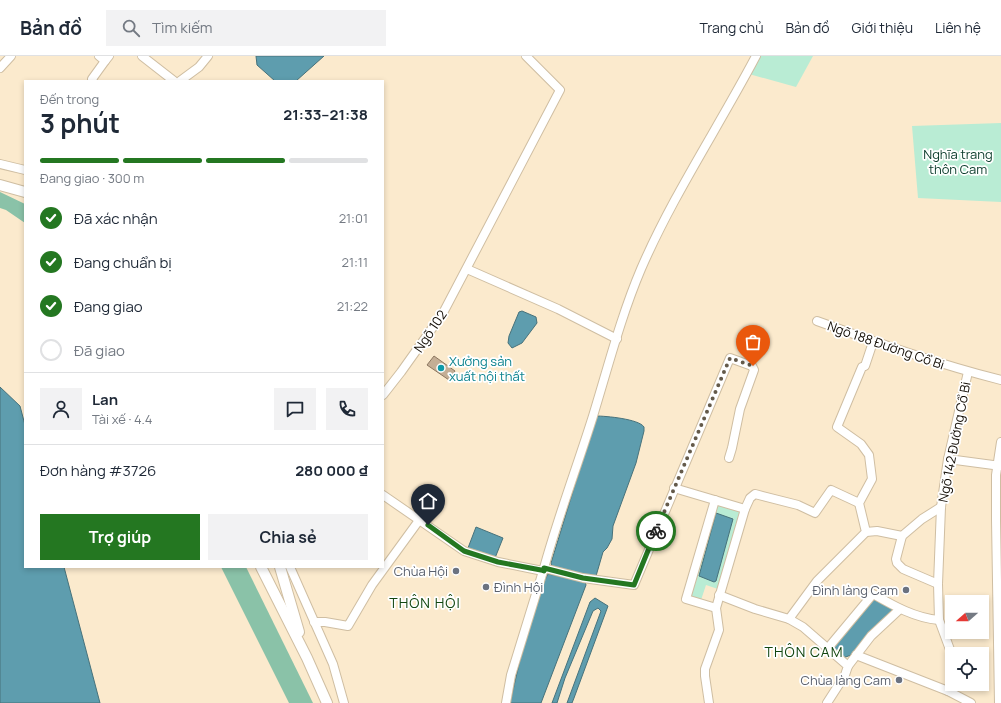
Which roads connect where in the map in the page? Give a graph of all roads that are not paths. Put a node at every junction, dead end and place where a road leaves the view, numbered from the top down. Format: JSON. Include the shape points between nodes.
{"nodes":[{"id":1,"x":11,"y":56,"type":"edge"},
{"id":2,"x":142,"y":56,"type":"edge"},
{"id":3,"x":208,"y":56,"type":"edge"},
{"id":4,"x":526,"y":56,"type":"edge"},
{"id":5,"x":756,"y":56,"type":"edge"},
{"id":6,"x":105,"y":58,"type":"edge"},
{"id":7,"x":0,"y":68,"type":"edge"},
{"id":8,"x":92,"y":80,"type":"edge"},
{"id":9,"x":173,"y":80,"type":"edge"},
{"id":10,"x":181,"y":80,"type":"edge"},
{"id":11,"x":0,"y":164,"type":"edge"},
{"id":12,"x":24,"y":170,"type":"edge"},
{"id":13,"x":0,"y":185,"type":"edge"},
{"id":14,"x":24,"y":192,"type":"edge"},
{"id":15,"x":469,"y":266,"type":"junction"},
{"id":16,"x":817,"y":321,"type":"dead end"},
{"id":17,"x":617,"y":339,"type":"junction"},
{"id":18,"x":873,"y":342,"type":"junction"},
{"id":19,"x":968,"y":372,"type":"junction"},
{"id":20,"x":1001,"y":380,"type":"edge"},
{"id":21,"x":384,"y":394,"type":"edge"},
{"id":22,"x":1001,"y":442,"type":"edge"},
{"id":23,"x":729,"y":458,"type":"dead end"},
{"id":24,"x":948,"y":459,"type":"junction"},
{"id":25,"x":999,"y":466,"type":"edge"},
{"id":26,"x":674,"y":488,"type":"junction"},
{"id":27,"x":384,"y":496,"type":"edge"},
{"id":28,"x":715,"y":500,"type":"junction"},
{"id":29,"x":859,"y":503,"type":"junction"},
{"id":30,"x":942,"y":506,"type":"junction"},
{"id":31,"x":745,"y":509,"type":"junction"},
{"id":32,"x":420,"y":519,"type":"junction"},
{"id":33,"x":866,"y":532,"type":"junction"},
{"id":34,"x":902,"y":536,"type":"junction"},
{"id":35,"x":261,"y":568,"type":"edge"},
{"id":36,"x":280,"y":568,"type":"edge"},
{"id":37,"x":290,"y":568,"type":"edge"},
{"id":38,"x":544,"y":570,"type":"junction"},
{"id":39,"x":999,"y":577,"type":"edge"},
{"id":40,"x":938,"y":584,"type":"junction"},
{"id":41,"x":719,"y":596,"type":"junction"},
{"id":42,"x":716,"y":608,"type":"junction"},
{"id":43,"x":900,"y":609,"type":"junction"},
{"id":44,"x":789,"y":619,"type":"junction"},
{"id":45,"x":939,"y":620,"type":"junction"},
{"id":46,"x":314,"y":622,"type":"junction"},
{"id":47,"x":949,"y":647,"type":"edge"},
{"id":48,"x":999,"y":647,"type":"edge"},
{"id":49,"x":828,"y":648,"type":"junction"},
{"id":50,"x":856,"y":655,"type":"junction"},
{"id":51,"x":306,"y":658,"type":"junction"},
{"id":52,"x":848,"y":666,"type":"junction"},
{"id":53,"x":945,"y":690,"type":"edge"},
{"id":54,"x":948,"y":691,"type":"edge"},
{"id":55,"x":327,"y":703,"type":"edge"},
{"id":56,"x":344,"y":703,"type":"edge"},
{"id":57,"x":506,"y":703,"type":"edge"},
{"id":58,"x":709,"y":703,"type":"edge"},
{"id":59,"x":827,"y":703,"type":"edge"},
{"id":60,"x":971,"y":703,"type":"edge"},
{"id":61,"x":999,"y":703,"type":"edge"}],
"edges":[{"from":1,"to":7,"type":"street"},
{"from":2,"to":9,"type":"street"},
{"from":3,"to":10,"type":"street","via":[[199,67]]},
{"from":4,"to":15,"type":"street","name":"Ngõ 102","via":[[560,90],[470,259]]},
{"from":5,"to":17,"type":"street","via":[[670,208],[641,270]]},
{"from":6,"to":8,"type":"street"},
{"from":11,"to":12,"type":"street"},
{"from":13,"to":14,"type":"main road"},
{"from":15,"to":17,"type":"street"},
{"from":15,"to":21,"type":"street","name":"Ngõ 102","via":[[436,323]]},
{"from":16,"to":18,"type":"street","name":"Ngõ 188 Đường Cổ Bi"},
{"from":17,"to":38,"type":"street"},
{"from":18,"to":19,"type":"street","name":"Ngõ 188 Đường Cổ Bi"},
{"from":18,"to":29,"type":"street","via":[[837,428],[861,444],[869,455],[872,479]]},
{"from":19,"to":20,"type":"street","name":"Ngõ 188 Đường Cổ Bi"},
{"from":19,"to":24,"type":"street","name":"Ngõ 142 Đường Cổ Bi"},
{"from":22,"to":25,"type":"street"},
{"from":23,"to":26,"type":"street","via":[[740,409],[754,370],[753,366],[730,358]]},
{"from":24,"to":25,"type":"street"},
{"from":24,"to":30,"type":"street","name":"Ngõ 142 Đường Cổ Bi"},
{"from":25,"to":39,"type":"street","via":[[996,520]]},
{"from":26,"to":28,"type":"street"},
{"from":26,"to":38,"type":"street","via":[[634,585]]},
{"from":27,"to":32,"type":"street"},
{"from":28,"to":31,"type":"street"},
{"from":28,"to":42,"type":"street","via":[[686,599]]},
{"from":29,"to":31,"type":"street","via":[[831,490],[815,513],[798,505],[755,494]]},
{"from":29,"to":33,"type":"street"},
{"from":30,"to":34,"type":"street"},
{"from":30,"to":40,"type":"street","name":"Ngõ 142 Đường Cổ Bi"},
{"from":31,"to":41,"type":"street"},
{"from":32,"to":38,"type":"street","via":[[464,551],[498,562]]},
{"from":32,"to":46,"type":"street","via":[[372,585],[348,626]]},
{"from":33,"to":34,"type":"street","via":[[877,531]]},
{"from":33,"to":44,"type":"street","via":[[817,581]]},
{"from":34,"to":40,"type":"street","via":[[897,563],[903,569]]},
{"from":35,"to":51,"type":"main road"},
{"from":36,"to":51,"type":"main road"},
{"from":37,"to":46,"type":"street"},
{"from":38,"to":57,"type":"street","via":[[511,675]]},
{"from":39,"to":48,"type":"street"},
{"from":40,"to":45,"type":"street","name":"Ngõ 142 Đường Cổ Bi"},
{"from":41,"to":42,"type":"street"},
{"from":41,"to":44,"type":"street"},
{"from":42,"to":58,"type":"street","via":[[720,630],[705,669]]},
{"from":43,"to":45,"type":"street"},
{"from":43,"to":49,"type":"street","via":[[873,594]]},
{"from":43,"to":50,"type":"street","via":[[871,636]]},
{"from":44,"to":49,"type":"street","via":[[804,627]]},
{"from":45,"to":47,"type":"street","name":"Ngõ 142 Đường Cổ Bi"},
{"from":46,"to":56,"type":"street","via":[[333,664]]},
{"from":48,"to":61,"type":"street"},
{"from":49,"to":52,"type":"street"},
{"from":50,"to":52,"type":"street"},
{"from":50,"to":53,"type":"street"},
{"from":51,"to":55,"type":"main road"},
{"from":52,"to":59,"type":"street"},
{"from":54,"to":60,"type":"street"}]}
